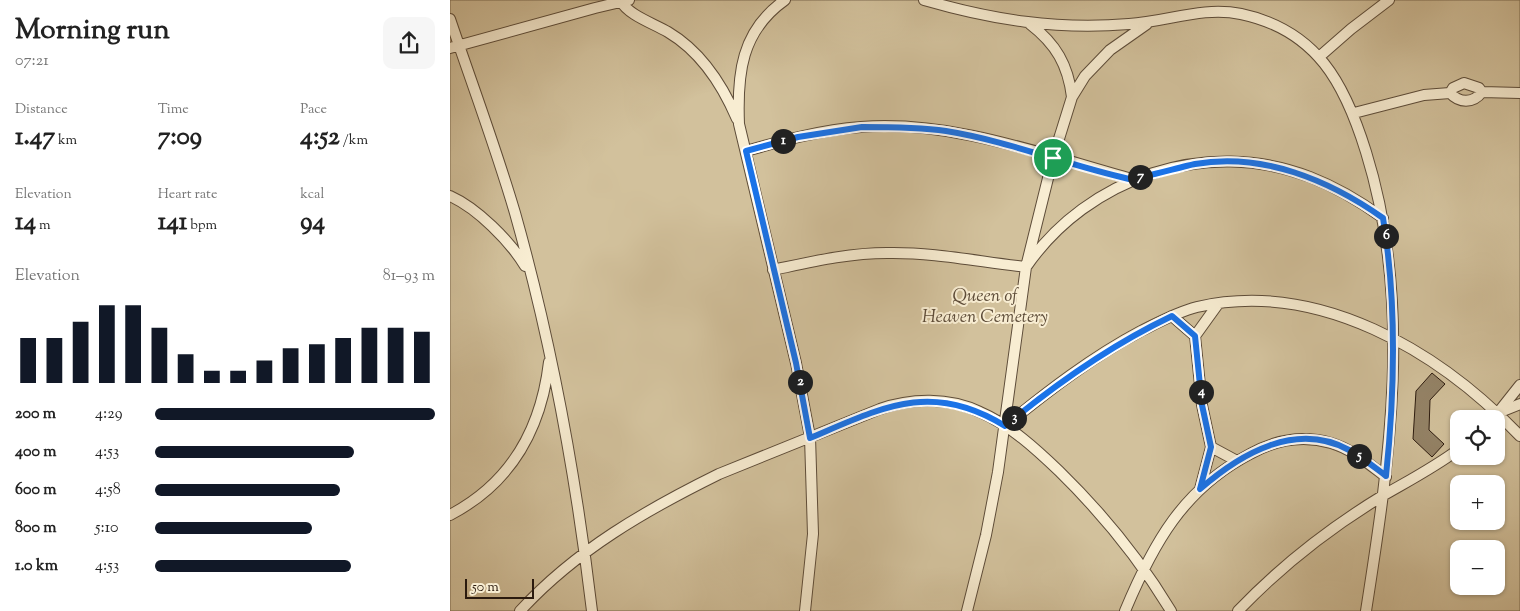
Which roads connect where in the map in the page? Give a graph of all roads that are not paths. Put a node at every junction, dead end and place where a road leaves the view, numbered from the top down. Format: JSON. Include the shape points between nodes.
{"nodes":[{"id":1,"x":623,"y":0,"type":"edge"},
{"id":2,"x":785,"y":0,"type":"edge"},
{"id":3,"x":924,"y":0,"type":"edge"},
{"id":4,"x":1389,"y":0,"type":"edge"},
{"id":5,"x":450,"y":19,"type":"edge"},
{"id":6,"x":1150,"y":22,"type":"junction"},
{"id":7,"x":1030,"y":23,"type":"junction"},
{"id":8,"x":454,"y":46,"type":"edge"},
{"id":9,"x":1319,"y":57,"type":"junction"},
{"id":10,"x":1482,"y":92,"type":"junction"},
{"id":11,"x":1450,"y":93,"type":"junction"},
{"id":12,"x":1520,"y":93,"type":"edge"},
{"id":13,"x":1072,"y":97,"type":"junction"},
{"id":14,"x":1354,"y":113,"type":"junction"},
{"id":15,"x":740,"y":124,"type":"junction"},
{"id":16,"x":746,"y":151,"type":"junction"},
{"id":17,"x":1053,"y":158,"type":"junction"},
{"id":18,"x":1132,"y":180,"type":"junction"},
{"id":19,"x":450,"y":196,"type":"edge"},
{"id":20,"x":1383,"y":218,"type":"junction"},
{"id":21,"x":1026,"y":267,"type":"junction"},
{"id":22,"x":773,"y":270,"type":"junction"},
{"id":23,"x":532,"y":278,"type":"junction"},
{"id":24,"x":1218,"y":304,"type":"junction"},
{"id":25,"x":1172,"y":316,"type":"junction"},
{"id":26,"x":1195,"y":336,"type":"junction"},
{"id":27,"x":1394,"y":340,"type":"junction"},
{"id":28,"x":550,"y":354,"type":"junction"},
{"id":29,"x":1520,"y":385,"type":"edge"},
{"id":30,"x":1520,"y":404,"type":"edge"},
{"id":31,"x":1489,"y":410,"type":"edge"},
{"id":32,"x":1501,"y":410,"type":"edge"},
{"id":33,"x":1505,"y":412,"type":"edge"},
{"id":34,"x":1505,"y":424,"type":"edge"},
{"id":35,"x":1005,"y":426,"type":"junction"},
{"id":36,"x":1520,"y":436,"type":"edge"},
{"id":37,"x":810,"y":438,"type":"junction"},
{"id":38,"x":1211,"y":447,"type":"junction"},
{"id":39,"x":1450,"y":455,"type":"edge"},
{"id":40,"x":1237,"y":461,"type":"junction"},
{"id":41,"x":1386,"y":476,"type":"junction"},
{"id":42,"x":1200,"y":489,"type":"junction"},
{"id":43,"x":1384,"y":496,"type":"junction"},
{"id":44,"x":450,"y":516,"type":"edge"},
{"id":45,"x":585,"y":553,"type":"junction"},
{"id":46,"x":1144,"y":568,"type":"junction"},
{"id":47,"x":520,"y":611,"type":"edge"},
{"id":48,"x":592,"y":611,"type":"edge"},
{"id":49,"x":804,"y":611,"type":"edge"},
{"id":50,"x":967,"y":611,"type":"edge"},
{"id":51,"x":1124,"y":611,"type":"edge"},
{"id":52,"x":1171,"y":611,"type":"edge"},
{"id":53,"x":1238,"y":611,"type":"edge"},
{"id":54,"x":1366,"y":611,"type":"edge"}],
"edges":[{"from":1,"to":8,"type":"lane"},
{"from":1,"to":15,"type":"lane","via":[[626,8],[669,32],[694,52],[715,77]]},
{"from":2,"to":15,"type":"lane","via":[[758,25],[744,54],[740,71]]},
{"from":3,"to":7,"type":"lane","via":[[971,14]]},
{"from":4,"to":9,"type":"lane"},
{"from":5,"to":8,"type":"lane"},
{"from":6,"to":7,"type":"lane","via":[[1102,26]]},
{"from":6,"to":9,"type":"lane","via":[[1205,12],[1239,14],[1274,25]]},
{"from":6,"to":13,"type":"lane","via":[[1110,50],[1085,76]]},
{"from":7,"to":13,"type":"lane","via":[[1059,52]]},
{"from":8,"to":23,"type":"lane","via":[[499,158]]},
{"from":9,"to":14,"type":"lane","via":[[1337,80]]},
{"from":10,"to":11,"type":"lane","via":[[1468,101],[1456,99]]},
{"from":10,"to":11,"type":"lane","via":[[1464,83]]},
{"from":10,"to":12,"type":"lane"},
{"from":11,"to":14,"type":"lane","via":[[1424,95]]},
{"from":13,"to":17,"type":"lane"},
{"from":14,"to":20,"type":"lane"},
{"from":15,"to":16,"type":"lane"},
{"from":16,"to":17,"type":"lane","via":[[822,132],[900,127],[967,135]]},
{"from":16,"to":22,"type":"lane"},
{"from":17,"to":18,"type":"lane"},
{"from":17,"to":21,"type":"lane"},
{"from":18,"to":20,"type":"lane","via":[[1196,163],[1249,162],[1310,177]]},
{"from":18,"to":21,"type":"lane","via":[[1099,198],[1065,223]]},
{"from":19,"to":23,"type":"lane","via":[[468,206],[502,238],[519,256]]},
{"from":20,"to":27,"type":"lane","via":[[1391,274]]},
{"from":21,"to":22,"type":"lane","via":[[887,253],[842,256]]},
{"from":21,"to":35,"type":"lane"},
{"from":22,"to":37,"type":"lane"},
{"from":23,"to":28,"type":"lane"},
{"from":24,"to":25,"type":"lane"},
{"from":24,"to":26,"type":"lane"},
{"from":24,"to":27,"type":"lane","via":[[1271,301],[1310,307],[1349,318]]},
{"from":25,"to":26,"type":"lane"},
{"from":25,"to":35,"type":"lane","via":[[1128,338],[1072,373]]},
{"from":26,"to":38,"type":"lane","via":[[1202,405]]},
{"from":27,"to":31,"type":"lane","via":[[1436,364]]},
{"from":27,"to":41,"type":"lane"},
{"from":28,"to":44,"type":"lane","via":[[539,410],[520,453],[488,491]]},
{"from":28,"to":45,"type":"lane"},
{"from":29,"to":32,"type":"lane"},
{"from":30,"to":33,"type":"lane"},
{"from":34,"to":36,"type":"lane"},
{"from":35,"to":37,"type":"lane","via":[[967,407],[915,401],[885,408]]},
{"from":35,"to":46,"type":"lane","via":[[1079,490]]},
{"from":35,"to":50,"type":"lane","via":[[986,534]]},
{"from":37,"to":45,"type":"lane","via":[[694,486],[635,518]]},
{"from":37,"to":49,"type":"lane","via":[[813,534]]},
{"from":38,"to":40,"type":"lane"},
{"from":38,"to":42,"type":"lane"},
{"from":39,"to":43,"type":"lane"},
{"from":40,"to":41,"type":"lane","via":[[1262,447],[1302,438],[1348,449]]},
{"from":40,"to":42,"type":"lane"},
{"from":41,"to":43,"type":"lane"},
{"from":42,"to":46,"type":"lane","via":[[1168,526]]},
{"from":43,"to":53,"type":"lane","via":[[1309,547]]},
{"from":43,"to":54,"type":"lane"},
{"from":45,"to":47,"type":"lane"},
{"from":45,"to":48,"type":"lane"},
{"from":46,"to":51,"type":"lane"},
{"from":46,"to":52,"type":"lane"}]}
